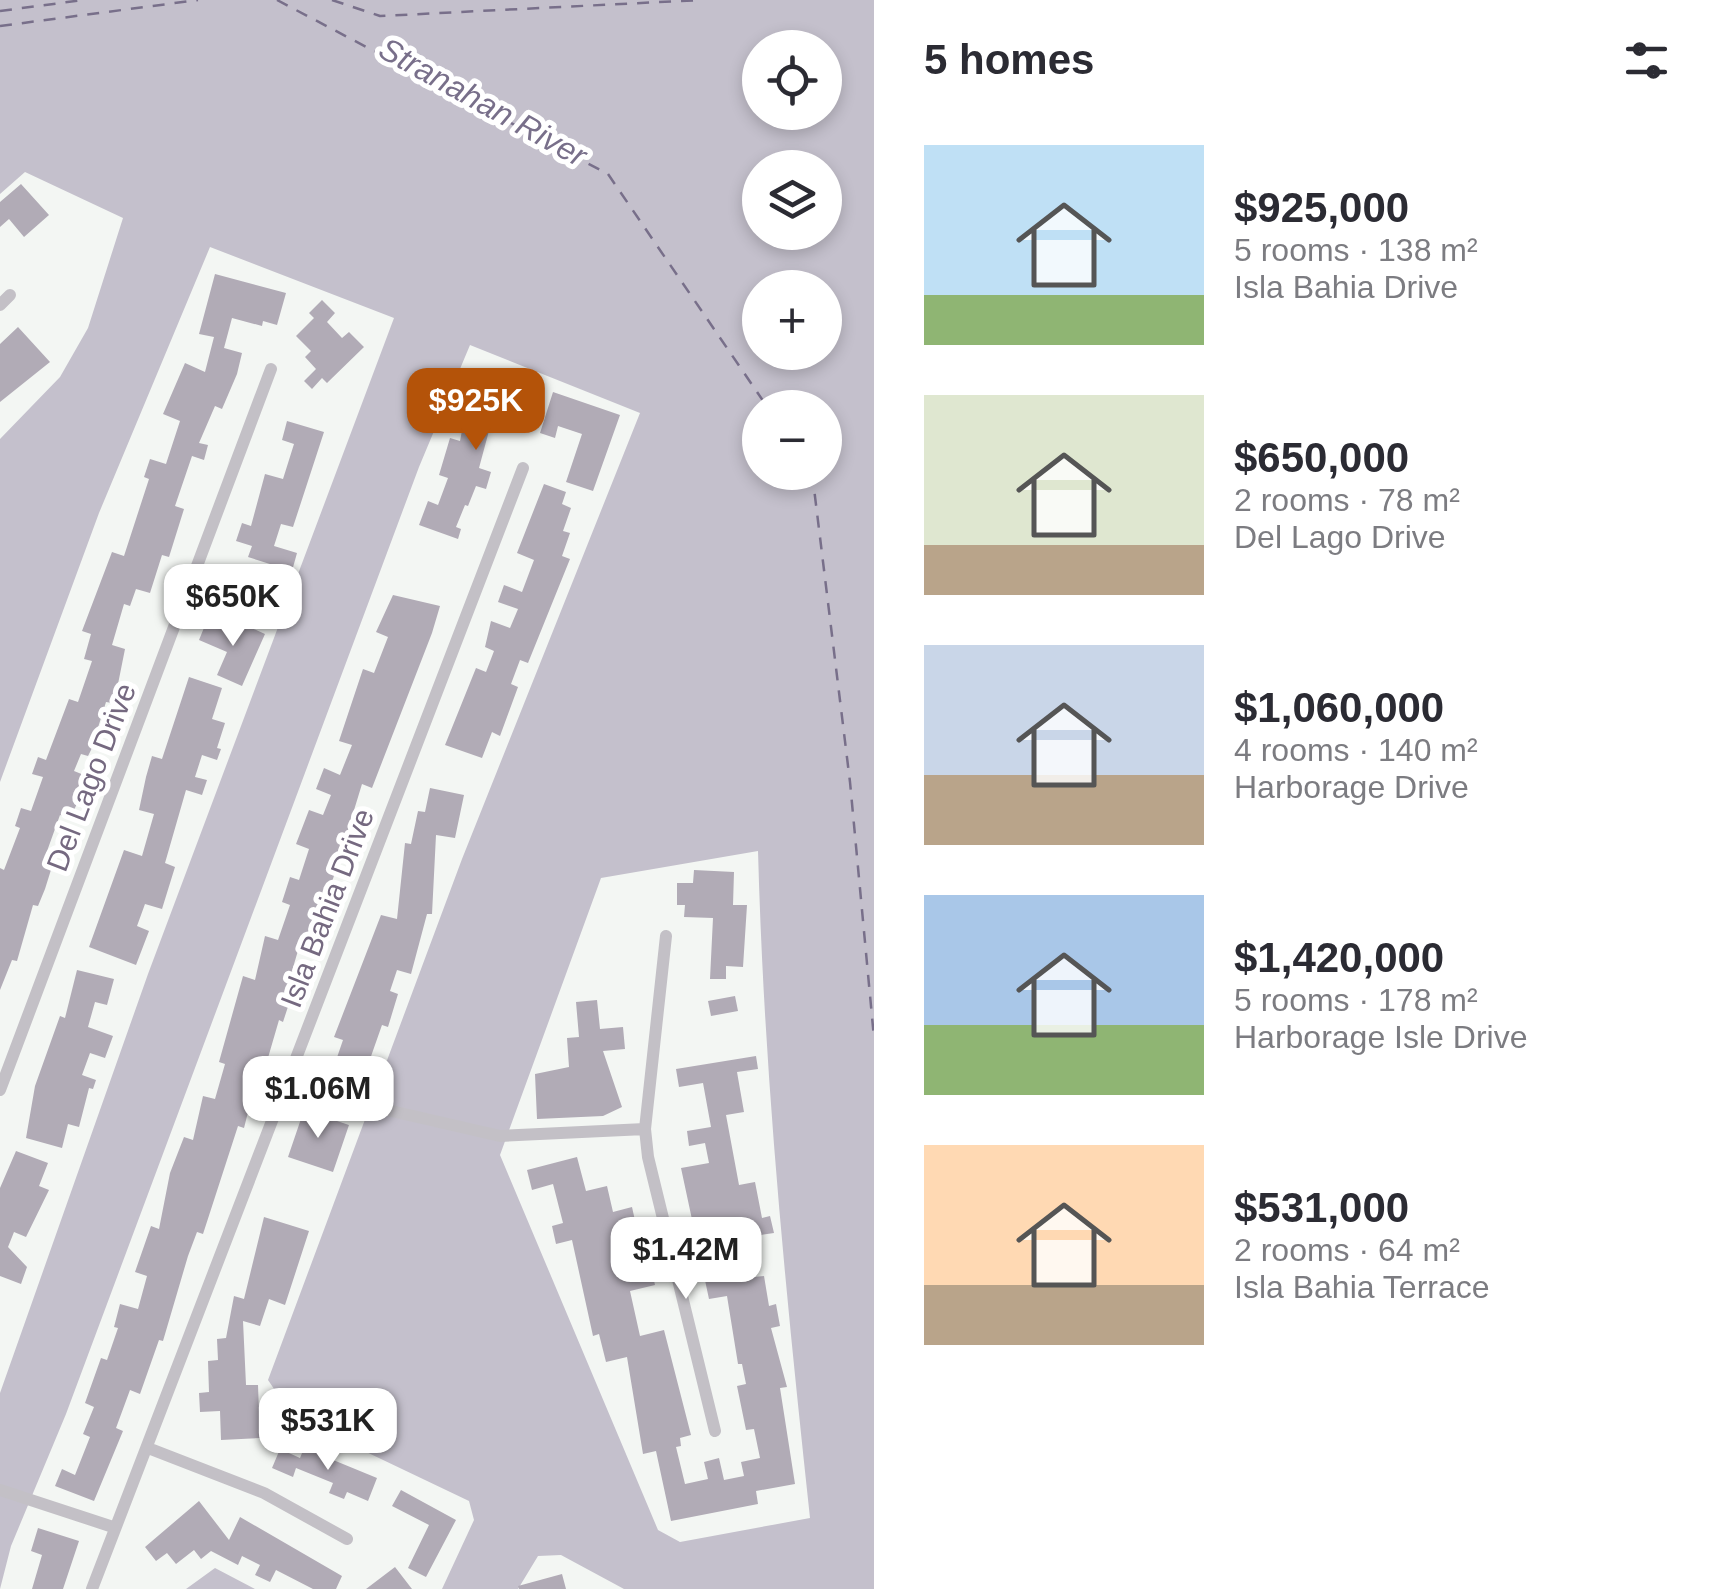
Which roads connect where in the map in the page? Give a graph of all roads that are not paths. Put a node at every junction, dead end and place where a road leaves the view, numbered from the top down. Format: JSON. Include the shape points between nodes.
{"nodes":[{"id":1,"x":271,"y":369,"type":"dead end"},
{"id":2,"x":522,"y":468,"type":"dead end"},
{"id":3,"x":666,"y":936,"type":"dead end"},
{"id":4,"x":288,"y":1080,"type":"junction"},
{"id":5,"x":0,"y":1090,"type":"edge"},
{"id":6,"x":645,"y":1129,"type":"junction"},
{"id":7,"x":715,"y":1431,"type":"dead end"},
{"id":8,"x":148,"y":1448,"type":"junction"},
{"id":9,"x":0,"y":1490,"type":"edge"},
{"id":10,"x":114,"y":1527,"type":"junction"},
{"id":11,"x":347,"y":1539,"type":"dead end"},
{"id":12,"x":92,"y":1589,"type":"edge"}],
"edges":[{"from":1,"to":5,"type":"street","name":"Del Lago Drive"},
{"from":2,"to":4,"type":"street","name":"Isla Bahia Drive"},
{"from":3,"to":6,"type":"street"},
{"from":4,"to":6,"type":"street","via":[[432,1122],[530,1138]]},
{"from":4,"to":8,"type":"street","name":"Isla Bahia Drive"},
{"from":6,"to":7,"type":"street"},
{"from":8,"to":10,"type":"street","name":"Isla Bahia Drive"},
{"from":8,"to":11,"type":"street","via":[[264,1494]]},
{"from":9,"to":10,"type":"street"},
{"from":10,"to":12,"type":"street","name":"Isla Bahia Drive"}]}
